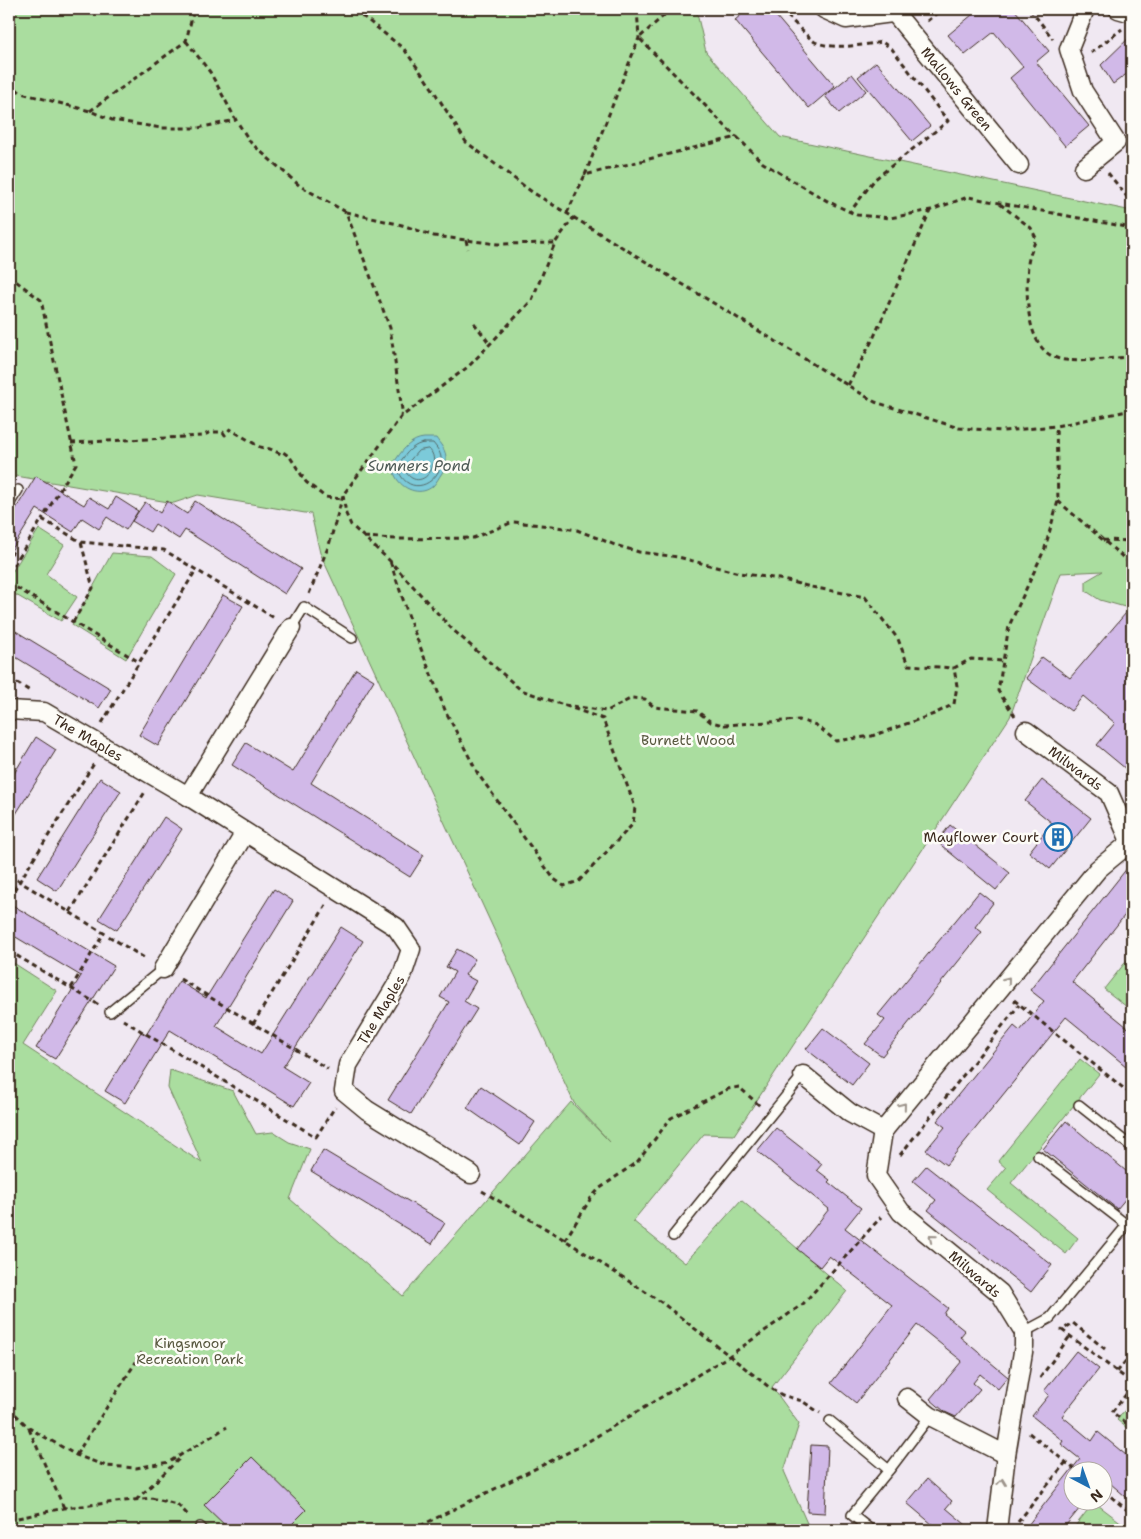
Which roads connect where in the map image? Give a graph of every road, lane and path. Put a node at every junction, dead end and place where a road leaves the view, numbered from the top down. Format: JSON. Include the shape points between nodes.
{"nodes":[{"id":1,"x":194,"y":9,"type":"edge"},
{"id":2,"x":345,"y":9,"type":"edge"},
{"id":3,"x":637,"y":9,"type":"edge"},
{"id":4,"x":671,"y":9,"type":"edge"},
{"id":5,"x":824,"y":9,"type":"edge"},
{"id":6,"x":1030,"y":9,"type":"edge"},
{"id":7,"x":1085,"y":9,"type":"edge"},
{"id":8,"x":1118,"y":9,"type":"edge"},
{"id":9,"x":897,"y":10,"type":"edge"},
{"id":10,"x":1129,"y":20,"type":"edge"},
{"id":11,"x":639,"y":38,"type":"junction"},
{"id":12,"x":186,"y":41,"type":"junction"},
{"id":13,"x":1057,"y":44,"type":"dead end"},
{"id":14,"x":892,"y":49,"type":"dead end"},
{"id":15,"x":1090,"y":55,"type":"dead end"},
{"id":16,"x":9,"y":83,"type":"edge"},
{"id":17,"x":90,"y":111,"type":"junction"},
{"id":18,"x":236,"y":120,"type":"junction"},
{"id":19,"x":736,"y":137,"type":"junction"},
{"id":20,"x":1090,"y":163,"type":"joint"},
{"id":21,"x":1019,"y":165,"type":"dead end"},
{"id":22,"x":584,"y":175,"type":"junction"},
{"id":23,"x":997,"y":202,"type":"junction"},
{"id":24,"x":1132,"y":203,"type":"edge"},
{"id":25,"x":931,"y":210,"type":"junction"},
{"id":26,"x":346,"y":212,"type":"junction"},
{"id":27,"x":850,"y":212,"type":"junction"},
{"id":28,"x":567,"y":213,"type":"junction"},
{"id":29,"x":574,"y":218,"type":"junction"},
{"id":30,"x":1132,"y":228,"type":"edge"},
{"id":31,"x":466,"y":240,"type":"junction"},
{"id":32,"x":555,"y":243,"type":"junction"},
{"id":33,"x":468,"y":249,"type":"dead end"},
{"id":34,"x":9,"y":276,"type":"edge"},
{"id":35,"x":474,"y":323,"type":"dead end"},
{"id":36,"x":490,"y":344,"type":"junction"},
{"id":37,"x":1132,"y":357,"type":"edge"},
{"id":38,"x":848,"y":385,"type":"junction"},
{"id":39,"x":1132,"y":410,"type":"edge"},
{"id":40,"x":401,"y":417,"type":"junction"},
{"id":41,"x":1056,"y":426,"type":"junction"},
{"id":42,"x":72,"y":443,"type":"junction"},
{"id":43,"x":18,"y":490,"type":"dead end"},
{"id":44,"x":342,"y":497,"type":"junction"},
{"id":45,"x":1058,"y":501,"type":"junction"},
{"id":46,"x":9,"y":504,"type":"edge"},
{"id":47,"x":42,"y":519,"type":"junction"},
{"id":48,"x":363,"y":536,"type":"junction"},
{"id":49,"x":1103,"y":540,"type":"junction"},
{"id":50,"x":1132,"y":541,"type":"edge"},
{"id":51,"x":81,"y":542,"type":"junction"},
{"id":52,"x":9,"y":551,"type":"edge"},
{"id":53,"x":19,"y":557,"type":"junction"},
{"id":54,"x":390,"y":561,"type":"junction"},
{"id":55,"x":1132,"y":565,"type":"edge"},
{"id":56,"x":196,"y":570,"type":"junction"},
{"id":57,"x":9,"y":573,"type":"edge"},
{"id":58,"x":9,"y":583,"type":"edge"},
{"id":59,"x":304,"y":607,"type":"junction"},
{"id":60,"x":73,"y":622,"type":"junction"},
{"id":61,"x":291,"y":628,"type":"junction"},
{"id":62,"x":352,"y":638,"type":"dead end"},
{"id":63,"x":1003,"y":661,"type":"junction"},
{"id":64,"x":139,"y":662,"type":"junction"},
{"id":65,"x":954,"y":668,"type":"junction"},
{"id":66,"x":556,"y":704,"type":"junction"},
{"id":67,"x":9,"y":710,"type":"edge"},
{"id":68,"x":1026,"y":731,"type":"joint"},
{"id":69,"x":98,"y":743,"type":"junction"},
{"id":70,"x":154,"y":777,"type":"junction"},
{"id":71,"x":188,"y":796,"type":"junction"},
{"id":72,"x":245,"y":833,"type":"junction"},
{"id":73,"x":1131,"y":841,"type":"edge"},
{"id":74,"x":335,"y":889,"type":"junction"},
{"id":75,"x":9,"y":897,"type":"edge"},
{"id":76,"x":70,"y":912,"type":"dead end"},
{"id":77,"x":104,"y":933,"type":"dead end"},
{"id":78,"x":9,"y":951,"type":"edge"},
{"id":79,"x":163,"y":969,"type":"joint"},
{"id":80,"x":71,"y":988,"type":"junction"},
{"id":81,"x":1000,"y":988,"type":"junction"},
{"id":82,"x":1019,"y":1005,"type":"junction"},
{"id":83,"x":110,"y":1012,"type":"junction"},
{"id":84,"x":254,"y":1024,"type":"dead end"},
{"id":85,"x":802,"y":1075,"type":"joint"},
{"id":86,"x":344,"y":1091,"type":"junction"},
{"id":87,"x":1132,"y":1095,"type":"edge"},
{"id":88,"x":1079,"y":1105,"type":"dead end"},
{"id":89,"x":770,"y":1115,"type":"junction"},
{"id":90,"x":883,"y":1130,"type":"junction"},
{"id":91,"x":1132,"y":1148,"type":"edge"},
{"id":92,"x":1038,"y":1156,"type":"dead end"},
{"id":93,"x":471,"y":1174,"type":"joint"},
{"id":94,"x":879,"y":1181,"type":"junction"},
{"id":95,"x":894,"y":1202,"type":"junction"},
{"id":96,"x":1130,"y":1222,"type":"edge"},
{"id":97,"x":673,"y":1236,"type":"dead end"},
{"id":98,"x":565,"y":1240,"type":"junction"},
{"id":99,"x":1024,"y":1332,"type":"junction"},
{"id":100,"x":1070,"y":1336,"type":"junction"},
{"id":101,"x":1105,"y":1349,"type":"dead end"},
{"id":102,"x":143,"y":1351,"type":"dead end"},
{"id":103,"x":1132,"y":1353,"type":"edge"},
{"id":104,"x":729,"y":1356,"type":"junction"},
{"id":105,"x":1117,"y":1372,"type":"junction"},
{"id":106,"x":1038,"y":1381,"type":"dead end"},
{"id":107,"x":1132,"y":1385,"type":"edge"},
{"id":108,"x":907,"y":1398,"type":"dead end"},
{"id":109,"x":9,"y":1408,"type":"edge"},
{"id":110,"x":930,"y":1416,"type":"junction"},
{"id":111,"x":830,"y":1421,"type":"joint"},
{"id":112,"x":227,"y":1427,"type":"dead end"},
{"id":113,"x":29,"y":1428,"type":"junction"},
{"id":114,"x":1132,"y":1428,"type":"edge"},
{"id":115,"x":1027,"y":1432,"type":"dead end"},
{"id":116,"x":184,"y":1454,"type":"junction"},
{"id":117,"x":76,"y":1455,"type":"junction"},
{"id":118,"x":1006,"y":1455,"type":"junction"},
{"id":119,"x":1066,"y":1462,"type":"edge"},
{"id":120,"x":1064,"y":1465,"type":"edge"},
{"id":121,"x":889,"y":1470,"type":"junction"},
{"id":122,"x":1114,"y":1499,"type":"edge"},
{"id":123,"x":136,"y":1500,"type":"junction"},
{"id":124,"x":64,"y":1508,"type":"junction"},
{"id":125,"x":1132,"y":1514,"type":"edge"},
{"id":126,"x":9,"y":1520,"type":"edge"},
{"id":127,"x":1018,"y":1523,"type":"dead end"},
{"id":128,"x":202,"y":1529,"type":"edge"},
{"id":129,"x":412,"y":1530,"type":"edge"},
{"id":130,"x":871,"y":1530,"type":"edge"},
{"id":131,"x":997,"y":1530,"type":"edge"}],
"edges":[{"from":1,"to":12,"type":"path"},
{"from":2,"to":28,"type":"path","via":[[365,18],[404,49],[466,142],[532,192]]},
{"from":3,"to":11,"type":"path"},
{"from":4,"to":11,"type":"path"},
{"from":5,"to":9,"type":"street","name":"Mallows Green","via":[[846,18]]},
{"from":6,"to":13,"type":"path"},
{"from":7,"to":20,"type":"street","via":[[1069,50],[1083,91],[1116,142]]},
{"from":8,"to":10,"type":"street"},
{"from":9,"to":21,"type":"street","name":"Mallows Green"},
{"from":10,"to":15,"type":"path"},
{"from":11,"to":19,"type":"path"},
{"from":11,"to":22,"type":"path"},
{"from":12,"to":17,"type":"path"},
{"from":12,"to":18,"type":"path","via":[[210,72]]},
{"from":14,"to":27,"type":"path","via":[[948,121],[875,180]]},
{"from":16,"to":17,"type":"path","via":[[21,93]]},
{"from":17,"to":18,"type":"path","via":[[112,120],[161,128],[198,128]]},
{"from":18,"to":26,"type":"path","via":[[251,143],[300,186]]},
{"from":19,"to":22,"type":"path"},
{"from":19,"to":27,"type":"path","via":[[763,163]]},
{"from":20,"to":24,"type":"path"},
{"from":22,"to":28,"type":"path"},
{"from":23,"to":25,"type":"path","via":[[968,197]]},
{"from":23,"to":30,"type":"path"},
{"from":23,"to":37,"type":"path","via":[[1031,228],[1036,238],[1028,262],[1029,319],[1036,340],[1052,356],[1071,361]]},
{"from":25,"to":27,"type":"path","via":[[890,218]]},
{"from":25,"to":38,"type":"path","via":[[873,339]]},
{"from":26,"to":31,"type":"path","via":[[434,236]]},
{"from":26,"to":40,"type":"path","via":[[390,328]]},
{"from":28,"to":29,"type":"path"},
{"from":29,"to":32,"type":"path"},
{"from":29,"to":38,"type":"path"},
{"from":31,"to":32,"type":"path","via":[[498,244]]},
{"from":31,"to":33,"type":"path"},
{"from":32,"to":36,"type":"path","via":[[532,300]]},
{"from":34,"to":42,"type":"path","via":[[41,300]]},
{"from":35,"to":36,"type":"path"},
{"from":36,"to":40,"type":"path","via":[[469,366]]},
{"from":38,"to":41,"type":"path","via":[[875,402],[960,428],[1003,431]]},
{"from":39,"to":41,"type":"path"},
{"from":40,"to":44,"type":"path"},
{"from":41,"to":45,"type":"path"},
{"from":42,"to":44,"type":"path","via":[[202,436],[211,432],[223,432],[225,435],[230,430],[260,447],[290,456],[306,482],[326,497]]},
{"from":42,"to":47,"type":"path","via":[[76,464]]},
{"from":43,"to":46,"type":"lane"},
{"from":44,"to":48,"type":"path","via":[[351,525]]},
{"from":44,"to":59,"type":"path","via":[[330,545]]},
{"from":45,"to":49,"type":"path"},
{"from":45,"to":63,"type":"path","via":[[1045,548],[1009,626]]},
{"from":47,"to":51,"type":"path"},
{"from":47,"to":53,"type":"path"},
{"from":48,"to":54,"type":"path"},
{"from":48,"to":65,"type":"path","via":[[472,538],[513,522],[577,530],[639,552],[865,597],[898,639],[908,665]]},
{"from":49,"to":50,"type":"path"},
{"from":49,"to":55,"type":"path"},
{"from":51,"to":56,"type":"path","via":[[164,550]]},
{"from":51,"to":60,"type":"path","via":[[93,588]]},
{"from":52,"to":53,"type":"path"},
{"from":53,"to":57,"type":"path"},
{"from":54,"to":66,"type":"path","via":[[452,629],[521,690]]},
{"from":54,"to":66,"type":"path","via":[[445,710],[478,774],[554,879],[564,886],[578,881],[633,824],[635,807],[602,720]]},
{"from":56,"to":61,"type":"path"},
{"from":56,"to":64,"type":"path"},
{"from":58,"to":60,"type":"path"},
{"from":59,"to":61,"type":"lane"},
{"from":59,"to":62,"type":"lane"},
{"from":60,"to":64,"type":"path"},
{"from":61,"to":71,"type":"street"},
{"from":63,"to":65,"type":"path","via":[[971,659]]},
{"from":63,"to":68,"type":"path","via":[[998,691]]},
{"from":64,"to":69,"type":"path"},
{"from":65,"to":66,"type":"path","via":[[957,686],[954,704],[872,736],[836,741],[816,724],[799,720],[724,724],[711,722],[697,711],[654,706],[645,700],[632,698],[607,711]]},
{"from":67,"to":69,"type":"street","name":"The Maples","via":[[44,712]]},
{"from":68,"to":73,"type":"street","name":"Milwards","via":[[1109,793]]},
{"from":69,"to":70,"type":"street","name":"The Maples"},
{"from":69,"to":75,"type":"path"},
{"from":70,"to":71,"type":"street","name":"The Maples"},
{"from":70,"to":76,"type":"path"},
{"from":71,"to":72,"type":"street","name":"The Maples"},
{"from":72,"to":74,"type":"street","name":"The Maples"},
{"from":72,"to":79,"type":"street"},
{"from":81,"to":73,"type":"street","name":"Milwards","one_way":true,"via":[[1098,869]]},
{"from":74,"to":84,"type":"path"},
{"from":74,"to":86,"type":"street","name":"The Maples","via":[[396,928],[411,949],[402,976],[348,1065]]},
{"from":77,"to":80,"type":"path"},
{"from":78,"to":80,"type":"path"},
{"from":79,"to":83,"type":"lane"},
{"from":80,"to":83,"type":"path"},
{"from":81,"to":82,"type":"path"},
{"from":90,"to":81,"type":"street","name":"Milwards","one_way":true},
{"from":82,"to":87,"type":"path"},
{"from":82,"to":94,"type":"path"},
{"from":83,"to":86,"type":"path","via":[[316,1137]]},
{"from":85,"to":89,"type":"lane"},
{"from":85,"to":90,"type":"street","via":[[850,1113]]},
{"from":86,"to":93,"type":"street","via":[[367,1110]]},
{"from":88,"to":91,"type":"lane"},
{"from":89,"to":97,"type":"lane"},
{"from":89,"to":98,"type":"path","via":[[739,1088],[728,1089],[671,1118],[638,1161],[591,1198]]},
{"from":90,"to":94,"type":"street","via":[[876,1176]]},
{"from":92,"to":96,"type":"lane"},
{"from":93,"to":98,"type":"path","via":[[478,1188]]},
{"from":94,"to":95,"type":"street","name":"Milwards"},
{"from":99,"to":95,"type":"street","name":"Milwards","one_way":true,"via":[[1000,1293],[901,1212]]},
{"from":95,"to":104,"type":"path","via":[[803,1304]]},
{"from":96,"to":99,"type":"lane","via":[[1050,1318]]},
{"from":98,"to":104,"type":"path","via":[[661,1302]]},
{"from":99,"to":118,"type":"street"},
{"from":100,"to":101,"type":"path","via":[[1062,1330],[1073,1323]]},
{"from":100,"to":105,"type":"path"},
{"from":100,"to":106,"type":"path"},
{"from":102,"to":117,"type":"path"},
{"from":103,"to":105,"type":"path"},
{"from":104,"to":111,"type":"path","via":[[769,1387],[802,1401]]},
{"from":104,"to":129,"type":"path","via":[[579,1447]]},
{"from":105,"to":107,"type":"path"},
{"from":107,"to":114,"type":"path","via":[[1112,1412]]},
{"from":108,"to":110,"type":"street"},
{"from":109,"to":113,"type":"path"},
{"from":110,"to":118,"type":"street"},
{"from":110,"to":121,"type":"lane"},
{"from":111,"to":121,"type":"lane"},
{"from":112,"to":116,"type":"path"},
{"from":113,"to":117,"type":"path"},
{"from":113,"to":124,"type":"path"},
{"from":115,"to":119,"type":"path"},
{"from":116,"to":117,"type":"path","via":[[169,1462],[136,1468],[106,1466]]},
{"from":116,"to":123,"type":"path"},
{"from":131,"to":118,"type":"street","one_way":true},
{"from":120,"to":127,"type":"path"},
{"from":121,"to":130,"type":"lane","via":[[852,1515]]},
{"from":122,"to":125,"type":"path"},
{"from":123,"to":124,"type":"path"},
{"from":123,"to":128,"type":"path","via":[[151,1498],[177,1504]]},
{"from":124,"to":126,"type":"path"}]}
